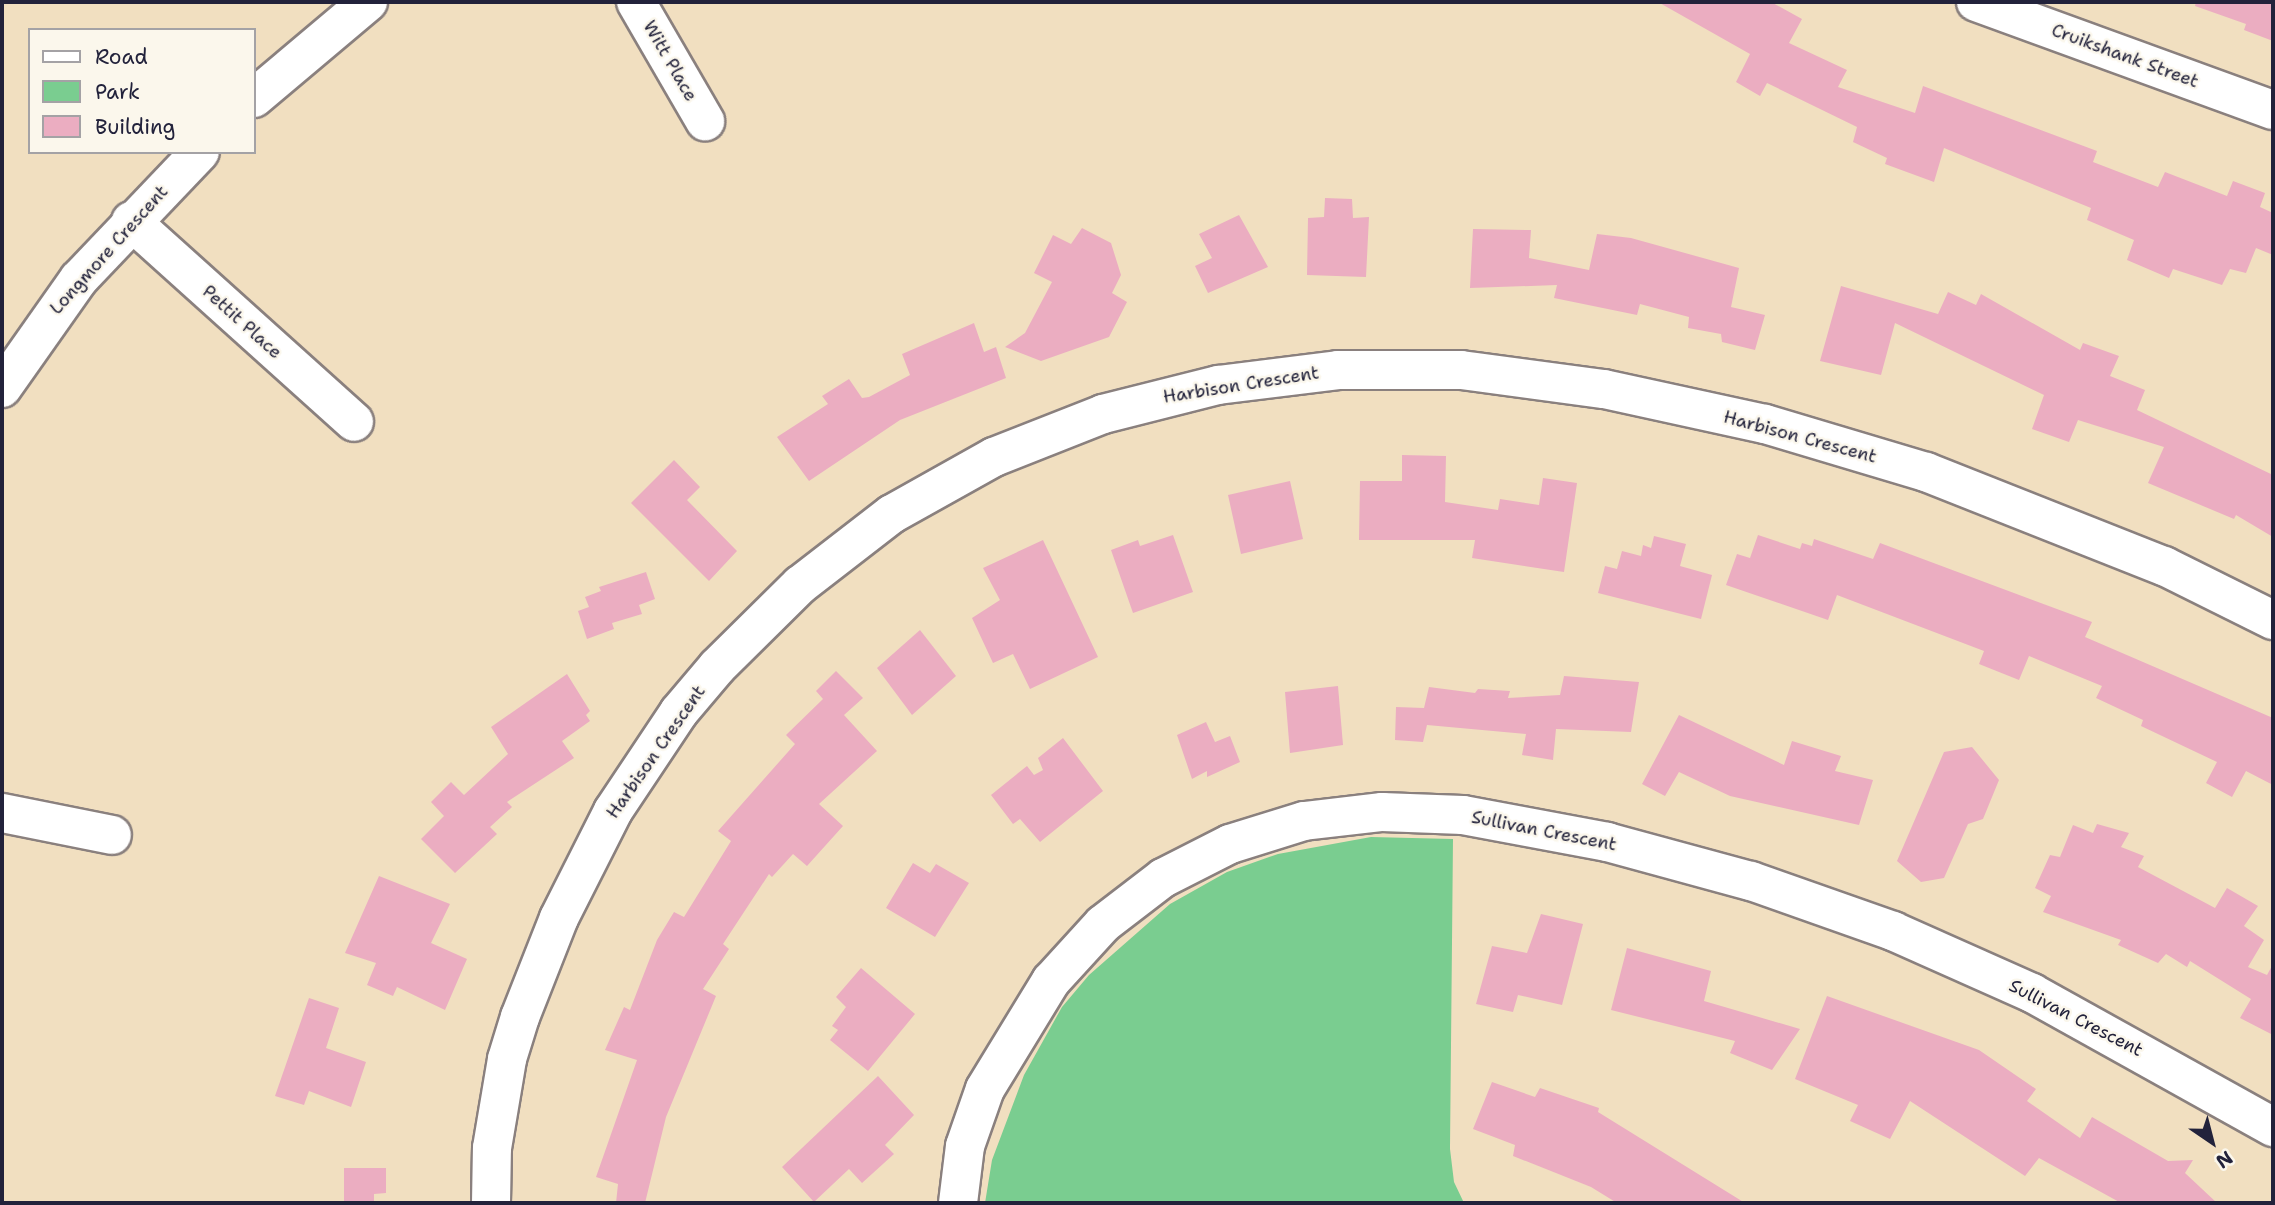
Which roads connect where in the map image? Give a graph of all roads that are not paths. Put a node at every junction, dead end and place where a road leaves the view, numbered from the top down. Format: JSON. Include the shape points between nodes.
{"nodes":[{"id":1,"x":368,"y":2,"type":"edge"},
{"id":2,"x":636,"y":2,"type":"edge"},
{"id":3,"x":1976,"y":2,"type":"edge"},
{"id":4,"x":256,"y":96,"type":"edge"},
{"id":5,"x":2273,"y":110,"type":"edge"},
{"id":6,"x":705,"y":121,"type":"dead end"},
{"id":7,"x":198,"y":154,"type":"edge"},
{"id":8,"x":131,"y":221,"type":"junction"},
{"id":9,"x":2,"y":388,"type":"edge"},
{"id":10,"x":354,"y":422,"type":"dead end"},
{"id":11,"x":2273,"y":620,"type":"edge"},
{"id":12,"x":2,"y":813,"type":"edge"},
{"id":13,"x":112,"y":835,"type":"dead end"},
{"id":14,"x":2273,"y":1127,"type":"edge"},
{"id":15,"x":491,"y":1203,"type":"edge"},
{"id":16,"x":958,"y":1203,"type":"edge"}],
"edges":[{"from":1,"to":4,"type":"street"},
{"from":2,"to":6,"type":"street","name":"Witt Place"},
{"from":3,"to":5,"type":"street","name":"Cruikshank Street"},
{"from":7,"to":8,"type":"street","name":"Longmore Crescent"},
{"from":8,"to":9,"type":"street","name":"Longmore Crescent","via":[[79,279]]},
{"from":8,"to":10,"type":"street","name":"Pettit Place"},
{"from":11,"to":15,"type":"street","name":"Harbison Crescent","via":[[2164,566],[1926,472],[1765,424],[1604,388],[1461,370],[1338,370],[1218,385],[1102,414],[994,457],[892,514],[800,584],[679,712],[613,811],[559,918],[520,1017],[492,1148]]},
{"from":12,"to":13,"type":"street"},
{"from":14,"to":16,"type":"street","name":"Sullivan Crescent","via":[[2032,993],[1893,932],[1776,890],[1607,842],[1463,815],[1382,812],[1304,821],[1230,844],[1163,878],[1103,924],[1051,981],[985,1089],[965,1146]]}]}
